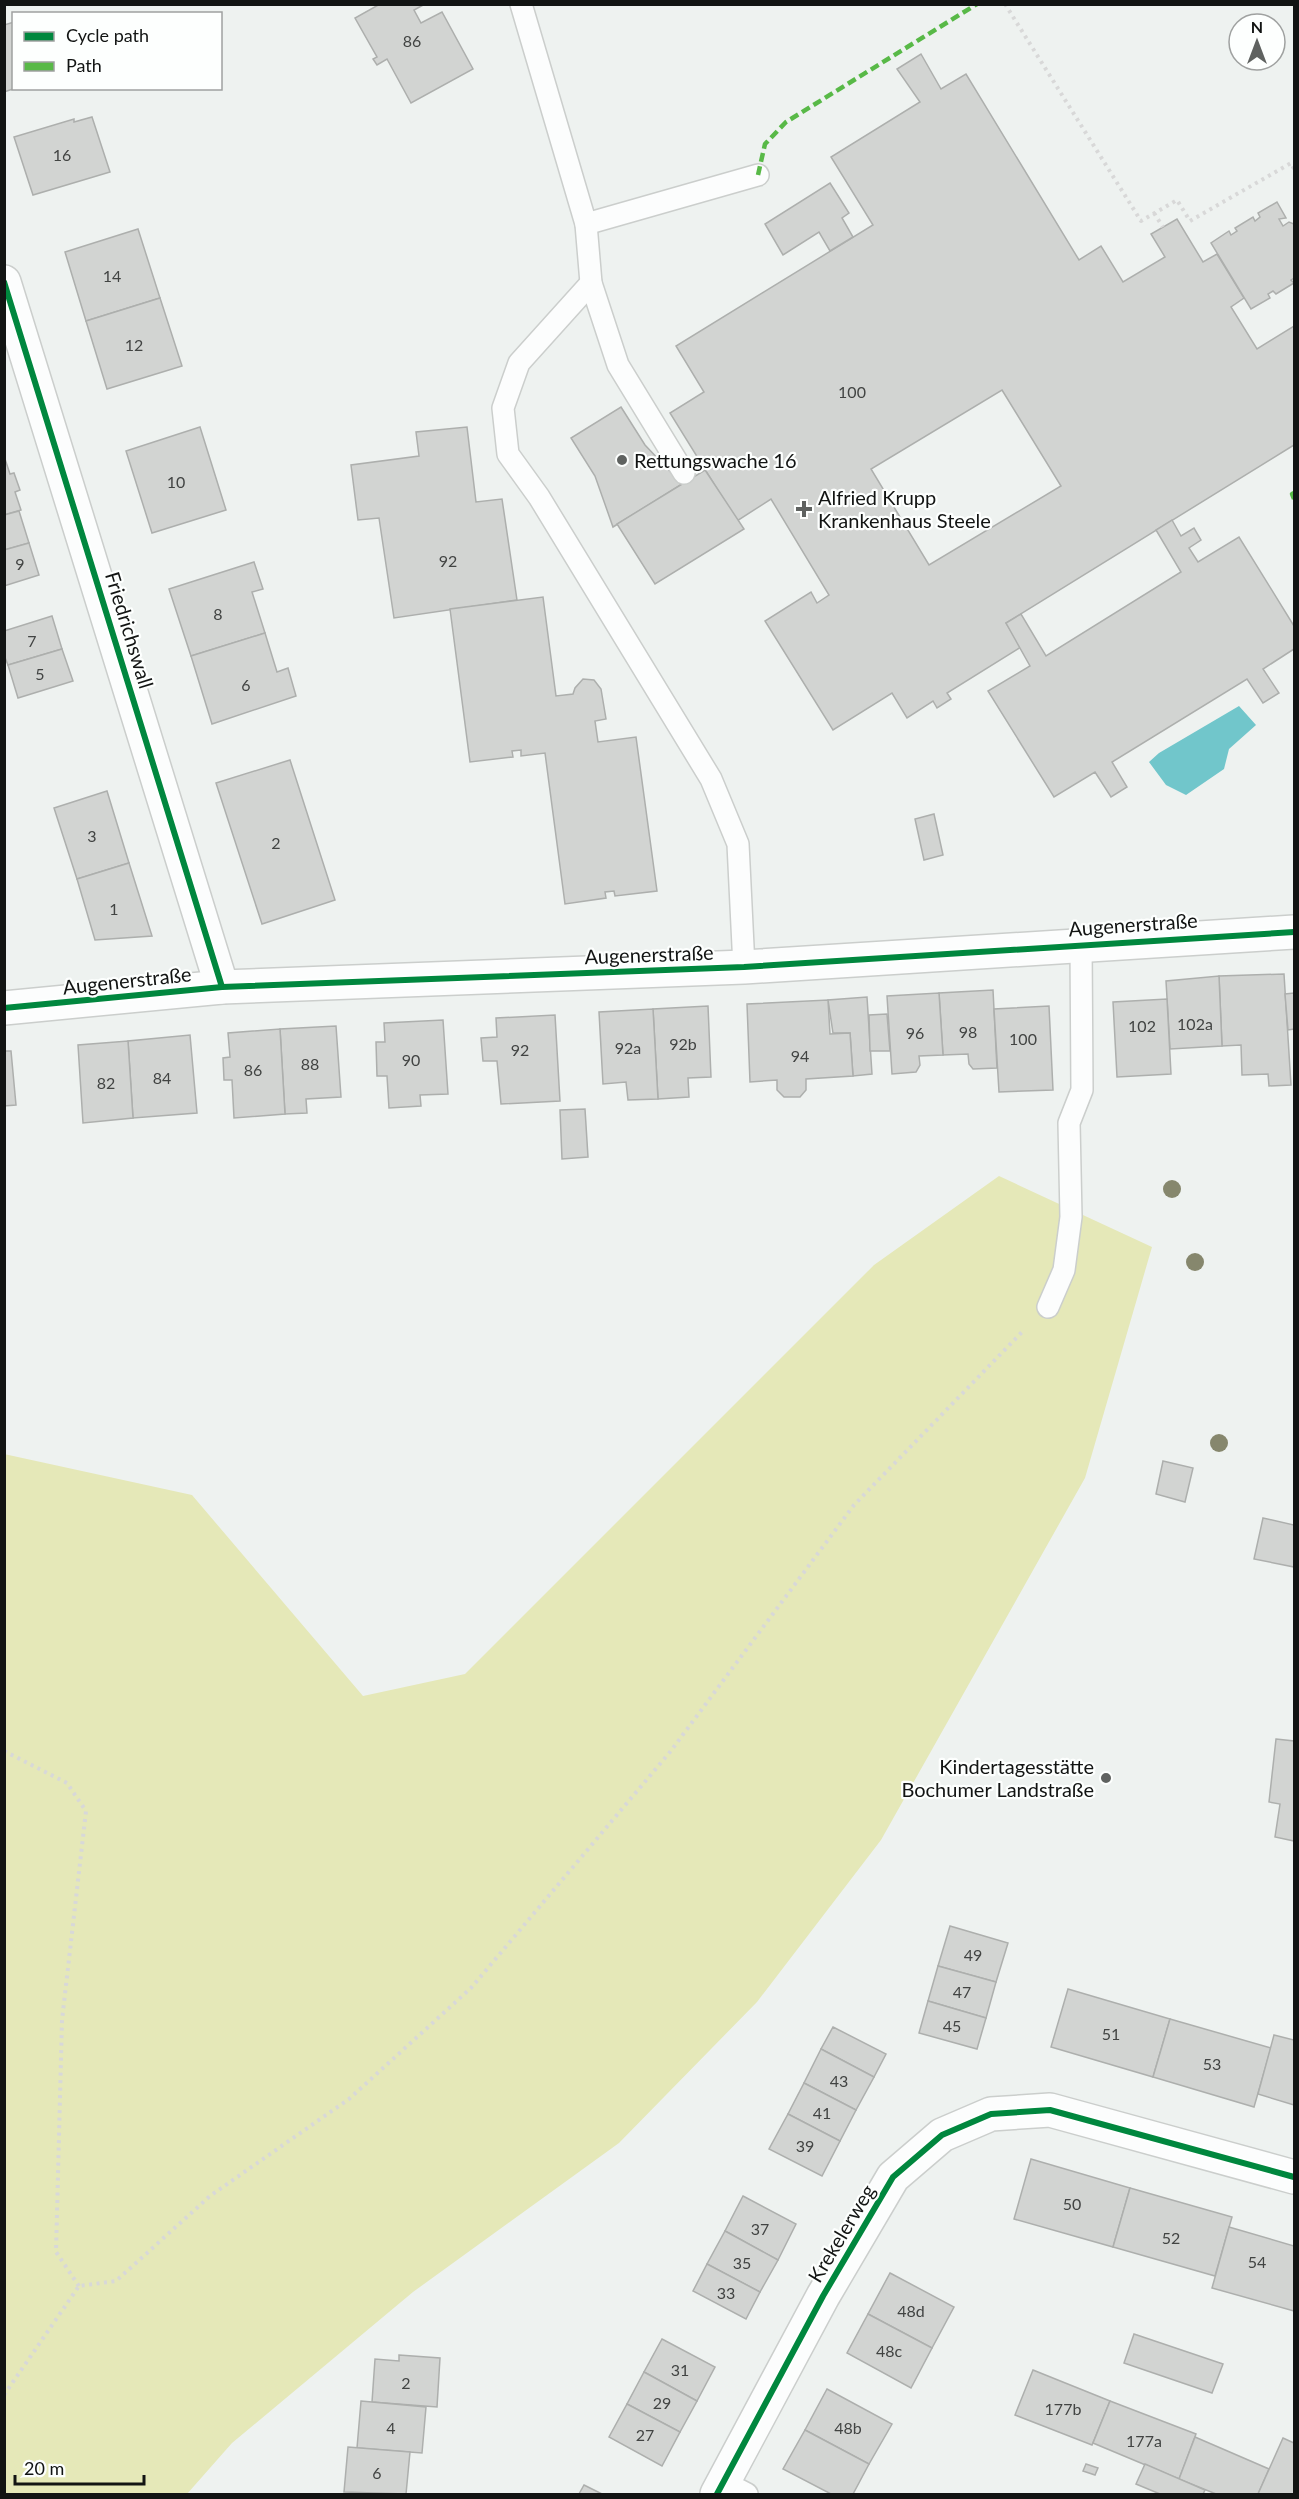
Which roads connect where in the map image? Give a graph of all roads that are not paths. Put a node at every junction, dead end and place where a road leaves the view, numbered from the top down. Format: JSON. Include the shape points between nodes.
{"nodes":[{"id":1,"x":521,"y":4,"type":"edge"},
{"id":2,"x":758,"y":175,"type":"dead end"},
{"id":3,"x":586,"y":224,"type":"junction"},
{"id":4,"x":4,"y":282,"type":"edge"},
{"id":5,"x":591,"y":283,"type":"junction"},
{"id":6,"x":17,"y":364,"type":"edge"},
{"id":7,"x":684,"y":473,"type":"dead end"},
{"id":8,"x":1294,"y":932,"type":"edge"},
{"id":9,"x":1081,"y":944,"type":"junction"},
{"id":10,"x":744,"y":967,"type":"junction"},
{"id":11,"x":222,"y":987,"type":"junction"},
{"id":12,"x":4,"y":1008,"type":"edge"},
{"id":13,"x":1048,"y":1307,"type":"road end"},
{"id":14,"x":1294,"y":2177,"type":"edge"},
{"id":15,"x":729,"y":2490,"type":"edge"}],
"edges":[{"from":1,"to":3,"type":"lane"},
{"from":2,"to":3,"type":"lane"},
{"from":3,"to":5,"type":"lane"},
{"from":4,"to":6,"type":"street","name":"Friedrichswall"},
{"from":5,"to":7,"type":"lane","via":[[618,365]]},
{"from":5,"to":10,"type":"lane","via":[[519,363],[503,408],[508,454],[539,497],[711,779],[738,844]]},
{"from":6,"to":11,"type":"street","name":"Friedrichswall"},
{"from":8,"to":9,"type":"street","name":"Augenerstraße"},
{"from":9,"to":10,"type":"street","name":"Augenerstraße"},
{"from":9,"to":13,"type":"lane","via":[[1082,1090],[1069,1123],[1071,1217],[1064,1270]]},
{"from":10,"to":11,"type":"street","name":"Augenerstraße"},
{"from":11,"to":12,"type":"street","name":"Augenerstraße"},
{"from":14,"to":15,"type":"street","name":"Krekelerweg","via":[[1050,2110],[991,2114],[942,2135],[893,2178],[823,2296]]}]}
